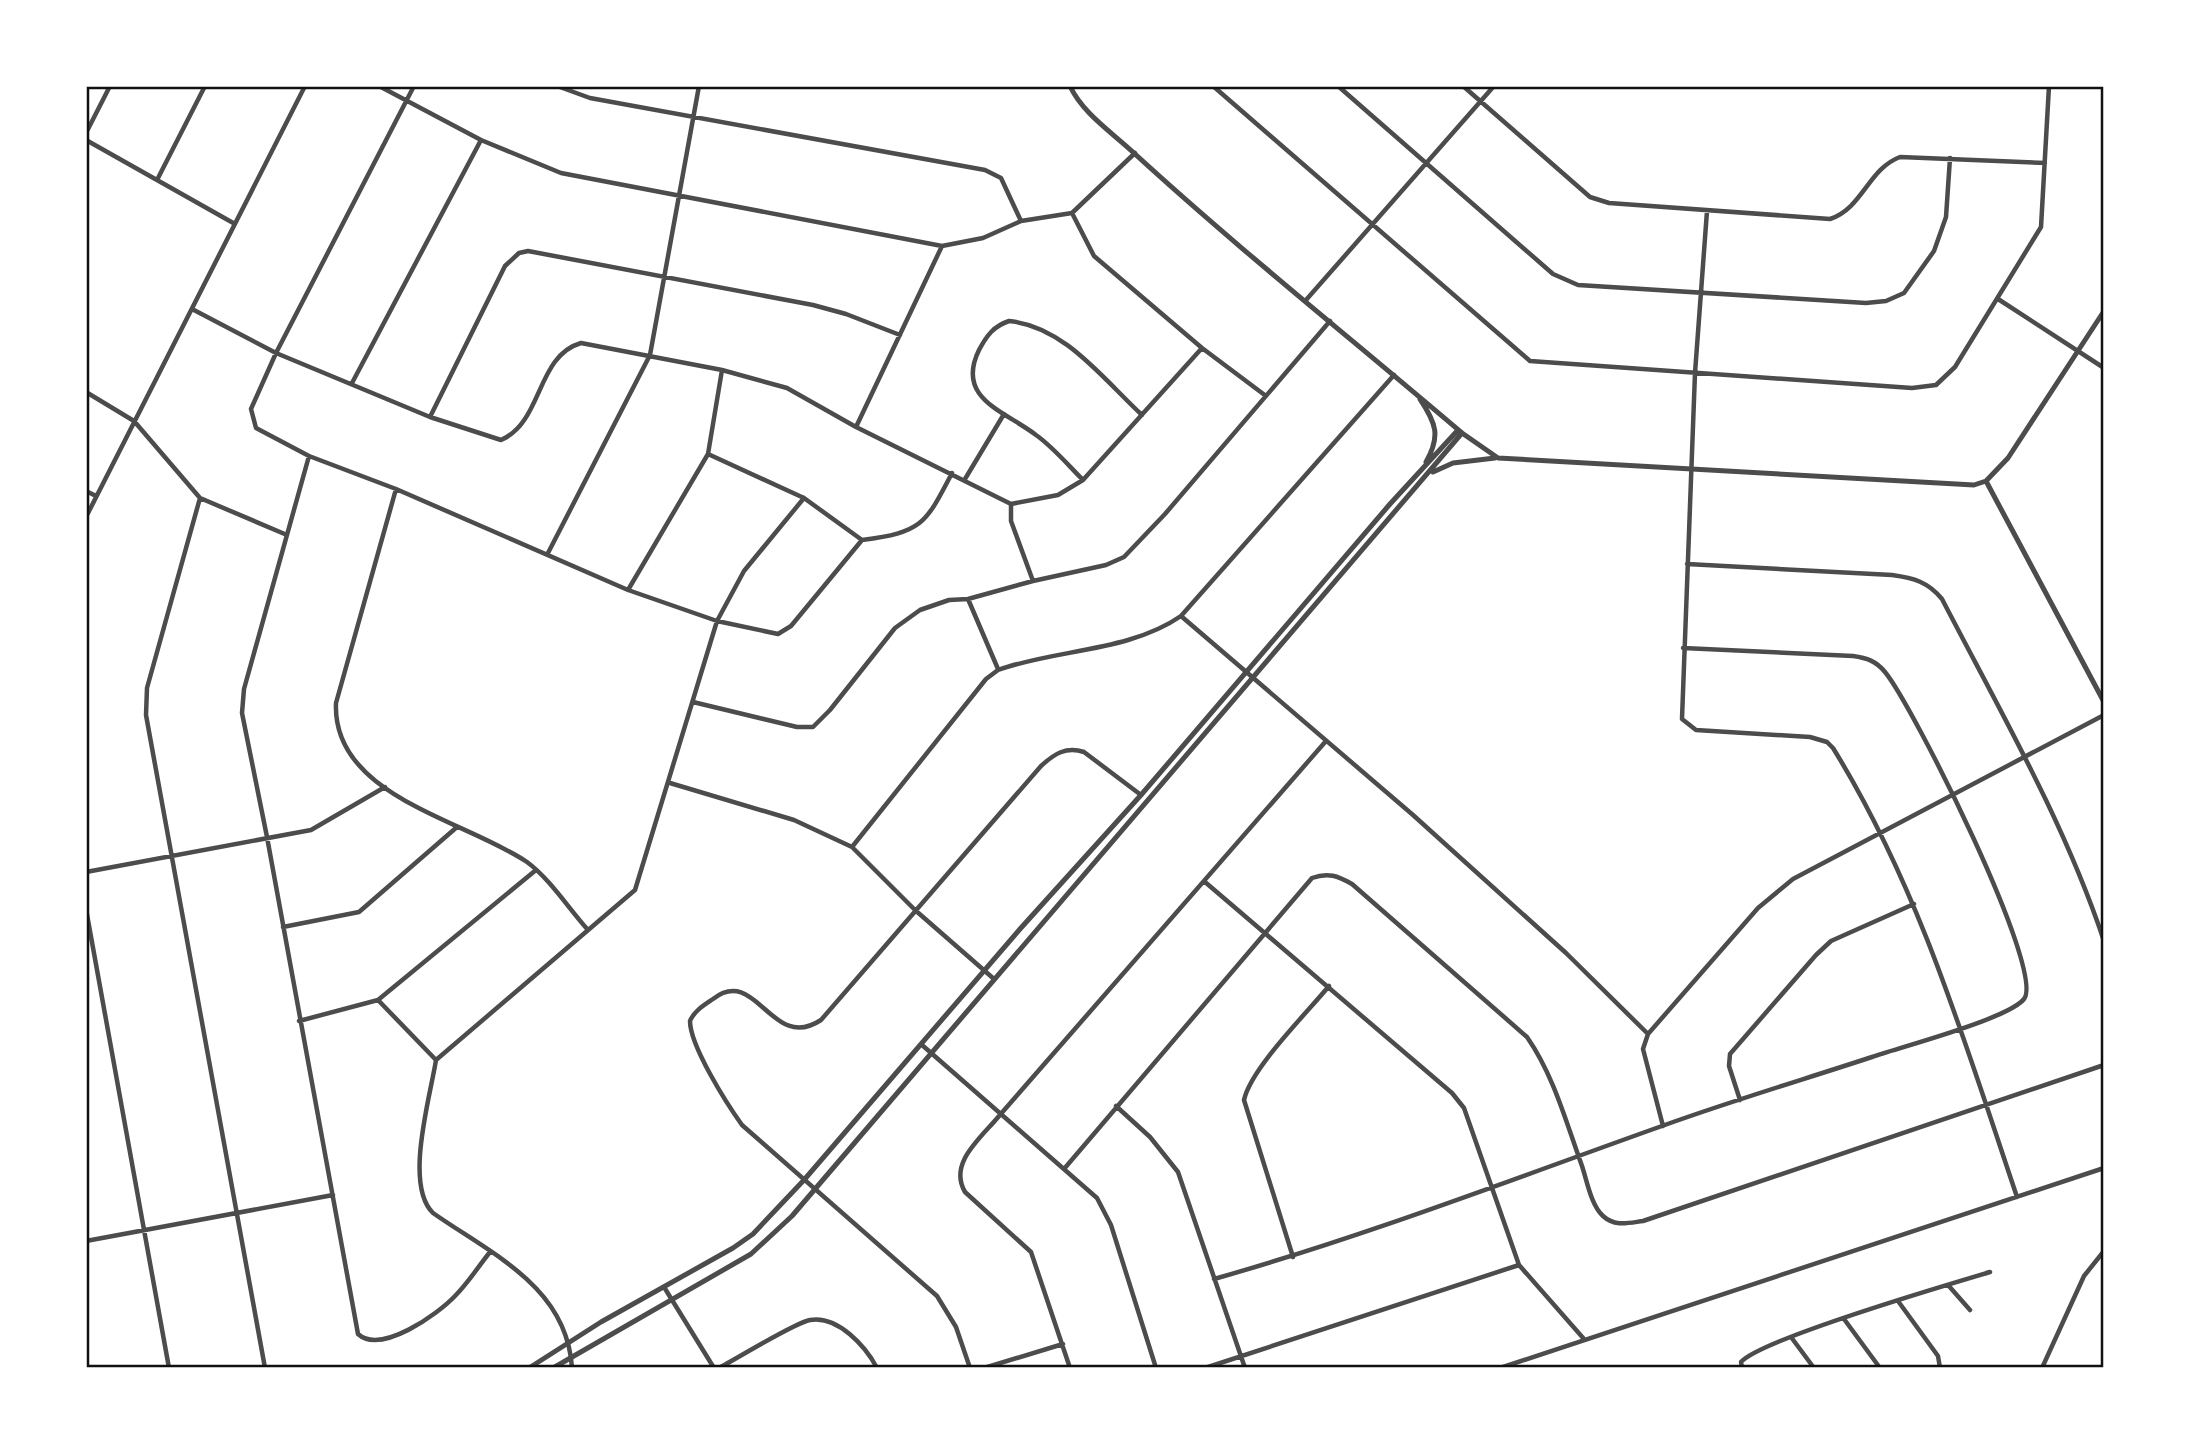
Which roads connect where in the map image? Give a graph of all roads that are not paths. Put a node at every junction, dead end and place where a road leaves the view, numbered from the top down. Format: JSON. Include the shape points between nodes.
{"nodes":[{"id":1,"x":110,"y":86,"type":"edge"},
{"id":2,"x":205,"y":86,"type":"edge"},
{"id":3,"x":305,"y":86,"type":"edge"},
{"id":4,"x":379,"y":86,"type":"edge"},
{"id":5,"x":414,"y":86,"type":"edge"},
{"id":6,"x":557,"y":86,"type":"edge"},
{"id":7,"x":699,"y":86,"type":"edge"},
{"id":8,"x":1068,"y":86,"type":"edge"},
{"id":9,"x":1213,"y":86,"type":"edge"},
{"id":10,"x":1338,"y":86,"type":"edge"},
{"id":11,"x":1464,"y":86,"type":"edge"},
{"id":12,"x":1494,"y":86,"type":"edge"},
{"id":13,"x":2049,"y":86,"type":"edge"},
{"id":14,"x":407,"y":100,"type":"junction"},
{"id":15,"x":1481,"y":100,"type":"junction"},
{"id":16,"x":693,"y":116,"type":"junction"},
{"id":17,"x":86,"y":133,"type":"edge"},
{"id":18,"x":86,"y":140,"type":"edge"},
{"id":19,"x":481,"y":140,"type":"junction"},
{"id":20,"x":1135,"y":153,"type":"junction"},
{"id":21,"x":1950,"y":158,"type":"junction"},
{"id":22,"x":2045,"y":163,"type":"junction"},
{"id":23,"x":1427,"y":164,"type":"junction"},
{"id":24,"x":157,"y":180,"type":"junction"},
{"id":25,"x":678,"y":195,"type":"junction"},
{"id":26,"x":1707,"y":211,"type":"junction"},
{"id":27,"x":1072,"y":212,"type":"junction"},
{"id":28,"x":1021,"y":221,"type":"junction"},
{"id":29,"x":235,"y":224,"type":"junction"},
{"id":30,"x":1373,"y":226,"type":"junction"},
{"id":31,"x":942,"y":246,"type":"junction"},
{"id":32,"x":665,"y":275,"type":"junction"},
{"id":33,"x":1701,"y":292,"type":"junction"},
{"id":34,"x":1998,"y":299,"type":"junction"},
{"id":35,"x":1306,"y":300,"type":"junction"},
{"id":36,"x":192,"y":309,"type":"junction"},
{"id":37,"x":2104,"y":311,"type":"edge"},
{"id":38,"x":1331,"y":320,"type":"junction"},
{"id":39,"x":900,"y":335,"type":"junction"},
{"id":40,"x":1202,"y":348,"type":"junction"},
{"id":41,"x":2078,"y":350,"type":"junction"},
{"id":42,"x":276,"y":353,"type":"junction"},
{"id":43,"x":650,"y":355,"type":"junction"},
{"id":44,"x":2104,"y":368,"type":"edge"},
{"id":45,"x":722,"y":370,"type":"junction"},
{"id":46,"x":1695,"y":373,"type":"junction"},
{"id":47,"x":1394,"y":375,"type":"junction"},
{"id":48,"x":352,"y":383,"type":"junction"},
{"id":49,"x":86,"y":392,"type":"edge"},
{"id":50,"x":1416,"y":394,"type":"junction"},
{"id":51,"x":1266,"y":396,"type":"junction"},
{"id":52,"x":1004,"y":414,"type":"junction"},
{"id":53,"x":1142,"y":415,"type":"junction"},
{"id":54,"x":430,"y":416,"type":"junction"},
{"id":55,"x":134,"y":421,"type":"junction"},
{"id":56,"x":856,"y":427,"type":"junction"},
{"id":57,"x":1460,"y":431,"type":"junction"},
{"id":58,"x":708,"y":454,"type":"junction"},
{"id":59,"x":309,"y":456,"type":"junction"},
{"id":60,"x":1498,"y":458,"type":"junction"},
{"id":61,"x":1421,"y":471,"type":"junction"},
{"id":62,"x":1691,"y":471,"type":"junction"},
{"id":63,"x":952,"y":473,"type":"junction"},
{"id":64,"x":1428,"y":476,"type":"junction"},
{"id":65,"x":965,"y":479,"type":"junction"},
{"id":66,"x":1083,"y":480,"type":"junction"},
{"id":67,"x":1986,"y":481,"type":"junction"},
{"id":68,"x":396,"y":489,"type":"junction"},
{"id":69,"x":86,"y":491,"type":"edge"},
{"id":70,"x":96,"y":496,"type":"junction"},
{"id":71,"x":200,"y":498,"type":"junction"},
{"id":72,"x":804,"y":498,"type":"junction"},
{"id":73,"x":1012,"y":504,"type":"junction"},
{"id":74,"x":86,"y":517,"type":"edge"},
{"id":75,"x":287,"y":535,"type":"junction"},
{"id":76,"x":862,"y":540,"type":"junction"},
{"id":77,"x":548,"y":553,"type":"junction"},
{"id":78,"x":1687,"y":564,"type":"junction"},
{"id":79,"x":1033,"y":580,"type":"junction"},
{"id":80,"x":628,"y":590,"type":"junction"},
{"id":81,"x":968,"y":599,"type":"junction"},
{"id":82,"x":1181,"y":616,"type":"junction"},
{"id":83,"x":717,"y":621,"type":"junction"},
{"id":84,"x":1684,"y":648,"type":"junction"},
{"id":85,"x":998,"y":670,"type":"junction"},
{"id":86,"x":1244,"y":673,"type":"junction"},
{"id":87,"x":1251,"y":679,"type":"junction"},
{"id":88,"x":694,"y":702,"type":"junction"},
{"id":89,"x":2104,"y":702,"type":"edge"},
{"id":90,"x":2104,"y":715,"type":"edge"},
{"id":91,"x":1326,"y":741,"type":"junction"},
{"id":92,"x":2025,"y":758,"type":"junction"},
{"id":93,"x":670,"y":783,"type":"junction"},
{"id":94,"x":385,"y":787,"type":"junction"},
{"id":95,"x":1141,"y":795,"type":"junction"},
{"id":96,"x":1952,"y":795,"type":"junction"},
{"id":97,"x":457,"y":827,"type":"junction"},
{"id":98,"x":1880,"y":832,"type":"junction"},
{"id":99,"x":267,"y":837,"type":"junction"},
{"id":100,"x":852,"y":847,"type":"junction"},
{"id":101,"x":172,"y":857,"type":"junction"},
{"id":102,"x":536,"y":870,"type":"junction"},
{"id":103,"x":86,"y":873,"type":"edge"},
{"id":104,"x":1205,"y":882,"type":"junction"},
{"id":105,"x":1914,"y":904,"type":"junction"},
{"id":106,"x":86,"y":909,"type":"edge"},
{"id":107,"x":915,"y":910,"type":"junction"},
{"id":108,"x":283,"y":927,"type":"junction"},
{"id":109,"x":588,"y":930,"type":"junction"},
{"id":110,"x":1266,"y":934,"type":"junction"},
{"id":111,"x":2104,"y":941,"type":"edge"},
{"id":112,"x":986,"y":971,"type":"junction"},
{"id":113,"x":994,"y":979,"type":"junction"},
{"id":114,"x":1329,"y":986,"type":"junction"},
{"id":115,"x":379,"y":1000,"type":"junction"},
{"id":116,"x":299,"y":1021,"type":"junction"},
{"id":117,"x":1959,"y":1028,"type":"junction"},
{"id":118,"x":1648,"y":1034,"type":"junction"},
{"id":119,"x":922,"y":1045,"type":"junction"},
{"id":120,"x":931,"y":1054,"type":"junction"},
{"id":121,"x":436,"y":1060,"type":"junction"},
{"id":122,"x":2104,"y":1065,"type":"edge"},
{"id":123,"x":1740,"y":1100,"type":"junction"},
{"id":124,"x":1986,"y":1104,"type":"junction"},
{"id":125,"x":1116,"y":1106,"type":"junction"},
{"id":126,"x":999,"y":1116,"type":"junction"},
{"id":127,"x":1663,"y":1126,"type":"junction"},
{"id":128,"x":1579,"y":1158,"type":"junction"},
{"id":129,"x":2104,"y":1168,"type":"edge"},
{"id":130,"x":1064,"y":1169,"type":"junction"},
{"id":131,"x":804,"y":1180,"type":"junction"},
{"id":132,"x":1491,"y":1187,"type":"junction"},
{"id":133,"x":816,"y":1190,"type":"junction"},
{"id":134,"x":333,"y":1195,"type":"junction"},
{"id":135,"x":2017,"y":1197,"type":"junction"},
{"id":136,"x":238,"y":1213,"type":"junction"},
{"id":137,"x":144,"y":1229,"type":"junction"},
{"id":138,"x":86,"y":1241,"type":"edge"},
{"id":139,"x":2104,"y":1251,"type":"edge"},
{"id":140,"x":490,"y":1252,"type":"junction"},
{"id":141,"x":1293,"y":1257,"type":"junction"},
{"id":142,"x":1519,"y":1265,"type":"junction"},
{"id":143,"x":1990,"y":1272,"type":"dead end"},
{"id":144,"x":1214,"y":1279,"type":"junction"},
{"id":145,"x":1948,"y":1285,"type":"junction"},
{"id":146,"x":664,"y":1287,"type":"junction"},
{"id":147,"x":672,"y":1299,"type":"junction"},
{"id":148,"x":1898,"y":1301,"type":"junction"},
{"id":149,"x":1970,"y":1310,"type":"dead end"},
{"id":150,"x":1844,"y":1320,"type":"junction"},
{"id":151,"x":1791,"y":1337,"type":"junction"},
{"id":152,"x":1584,"y":1339,"type":"junction"},
{"id":153,"x":570,"y":1342,"type":"junction"},
{"id":154,"x":1063,"y":1344,"type":"junction"},
{"id":155,"x":1241,"y":1356,"type":"junction"},
{"id":156,"x":571,"y":1358,"type":"junction"},
{"id":157,"x":169,"y":1368,"type":"edge"},
{"id":158,"x":265,"y":1368,"type":"edge"},
{"id":159,"x":529,"y":1368,"type":"edge"},
{"id":160,"x":554,"y":1368,"type":"edge"},
{"id":161,"x":572,"y":1368,"type":"edge"},
{"id":162,"x":713,"y":1368,"type":"edge"},
{"id":163,"x":719,"y":1368,"type":"edge"},
{"id":164,"x":877,"y":1368,"type":"edge"},
{"id":165,"x":970,"y":1368,"type":"edge"},
{"id":166,"x":984,"y":1368,"type":"edge"},
{"id":167,"x":1070,"y":1368,"type":"edge"},
{"id":168,"x":1157,"y":1368,"type":"edge"},
{"id":169,"x":1205,"y":1368,"type":"edge"},
{"id":170,"x":1245,"y":1368,"type":"edge"},
{"id":171,"x":1500,"y":1368,"type":"edge"},
{"id":172,"x":1742,"y":1368,"type":"edge"},
{"id":173,"x":1814,"y":1368,"type":"edge"},
{"id":174,"x":1880,"y":1368,"type":"edge"},
{"id":175,"x":1940,"y":1368,"type":"edge"},
{"id":176,"x":2042,"y":1368,"type":"edge"}],
"edges":[{"from":1,"to":17,"type":"street"},
{"from":2,"to":24,"type":"street"},
{"from":3,"to":29,"type":"street"},
{"from":4,"to":14,"type":"street"},
{"from":5,"to":14,"type":"street"},
{"from":6,"to":16,"type":"street","via":[[590,97]]},
{"from":7,"to":16,"type":"street"},
{"from":8,"to":20,"type":"street","via":[[1078,101]]},
{"from":9,"to":30,"type":"street"},
{"from":10,"to":23,"type":"street"},
{"from":11,"to":15,"type":"street"},
{"from":12,"to":15,"type":"street"},
{"from":13,"to":22,"type":"street"},
{"from":14,"to":19,"type":"street"},
{"from":14,"to":42,"type":"street"},
{"from":15,"to":23,"type":"street"},
{"from":15,"to":26,"type":"street","via":[[1597,201]]},
{"from":16,"to":25,"type":"street"},
{"from":16,"to":28,"type":"street","via":[[996,174]]},
{"from":18,"to":24,"type":"street"},
{"from":19,"to":25,"type":"street","via":[[561,173]]},
{"from":19,"to":48,"type":"street"},
{"from":20,"to":27,"type":"street"},
{"from":20,"to":35,"type":"street"},
{"from":21,"to":22,"type":"street"},
{"from":21,"to":26,"type":"street","via":[[1890,160],[1847,211],[1830,219]]},
{"from":21,"to":33,"type":"street","via":[[1946,217],[1939,241],[1896,298],[1866,303]]},
{"from":22,"to":34,"type":"street","via":[[2041,227]]},
{"from":23,"to":30,"type":"street"},
{"from":23,"to":33,"type":"street","via":[[1568,283]]},
{"from":24,"to":29,"type":"street"},
{"from":25,"to":31,"type":"street"},
{"from":25,"to":32,"type":"street"},
{"from":26,"to":33,"type":"street"},
{"from":27,"to":28,"type":"street"},
{"from":27,"to":40,"type":"street","via":[[1094,256]]},
{"from":28,"to":31,"type":"street","via":[[983,238]]},
{"from":29,"to":36,"type":"street"},
{"from":30,"to":35,"type":"street"},
{"from":30,"to":46,"type":"street","via":[[1530,361]]},
{"from":31,"to":39,"type":"street"},
{"from":32,"to":39,"type":"street","via":[[813,305]]},
{"from":32,"to":43,"type":"street"},
{"from":32,"to":54,"type":"street","via":[[519,253],[505,266]]},
{"from":33,"to":46,"type":"street"},
{"from":34,"to":41,"type":"street"},
{"from":34,"to":46,"type":"street","via":[[1955,367],[1936,385],[1924,388]]},
{"from":35,"to":38,"type":"street"},
{"from":36,"to":42,"type":"street"},
{"from":36,"to":55,"type":"street"},
{"from":37,"to":41,"type":"street"},
{"from":38,"to":47,"type":"street"},
{"from":38,"to":51,"type":"street"},
{"from":39,"to":56,"type":"street"},
{"from":40,"to":51,"type":"street"},
{"from":40,"to":53,"type":"street"},
{"from":41,"to":44,"type":"street"},
{"from":41,"to":67,"type":"street","via":[[2008,458]]},
{"from":42,"to":48,"type":"street"},
{"from":42,"to":59,"type":"street","via":[[251,410],[256,428]]},
{"from":43,"to":45,"type":"street"},
{"from":43,"to":54,"type":"street","via":[[581,343],[570,346],[552,366],[521,425],[501,440]]},
{"from":43,"to":77,"type":"street"},
{"from":45,"to":56,"type":"street","via":[[787,388]]},
{"from":45,"to":58,"type":"street"},
{"from":46,"to":62,"type":"street"},
{"from":47,"to":50,"type":"street"},
{"from":47,"to":82,"type":"street"},
{"from":48,"to":54,"type":"street"},
{"from":49,"to":55,"type":"street"},
{"from":50,"to":57,"type":"street"},
{"from":50,"to":61,"type":"street","via":[[1438,433]]},
{"from":51,"to":79,"type":"street","via":[[1124,557]]},
{"from":52,"to":53,"type":"street","via":[[978,393],[972,370],[991,331],[1009,321],[1043,328],[1066,344]]},
{"from":52,"to":65,"type":"street"},
{"from":52,"to":66,"type":"street","via":[[1039,436]]},
{"from":53,"to":66,"type":"street"},
{"from":55,"to":70,"type":"street"},
{"from":55,"to":71,"type":"street"},
{"from":56,"to":63,"type":"street"},
{"from":57,"to":60,"type":"street"},
{"from":57,"to":61,"type":"street"},
{"from":57,"to":64,"type":"street"},
{"from":58,"to":72,"type":"street"},
{"from":58,"to":80,"type":"street"},
{"from":59,"to":68,"type":"street"},
{"from":59,"to":75,"type":"street"},
{"from":60,"to":62,"type":"street"},
{"from":60,"to":64,"type":"street","via":[[1453,463]]},
{"from":61,"to":86,"type":"street"},
{"from":62,"to":67,"type":"street","via":[[1958,485]]},
{"from":62,"to":78,"type":"street"},
{"from":63,"to":65,"type":"street"},
{"from":63,"to":76,"type":"street","via":[[932,511],[909,532]]},
{"from":64,"to":87,"type":"street"},
{"from":65,"to":73,"type":"street"},
{"from":66,"to":73,"type":"street","via":[[1058,495]]},
{"from":67,"to":89,"type":"street"},
{"from":68,"to":77,"type":"street"},
{"from":68,"to":94,"type":"street","via":[[335,717],[346,751]]},
{"from":69,"to":70,"type":"street"},
{"from":70,"to":74,"type":"street"},
{"from":71,"to":75,"type":"street"},
{"from":71,"to":101,"type":"street","via":[[145,700]]},
{"from":72,"to":76,"type":"street"},
{"from":72,"to":83,"type":"street","via":[[744,571]]},
{"from":73,"to":79,"type":"street","via":[[1011,521]]},
{"from":75,"to":99,"type":"street","via":[[241,702]]},
{"from":76,"to":83,"type":"street","via":[[784,631],[769,633]]},
{"from":77,"to":80,"type":"street"},
{"from":78,"to":84,"type":"street"},
{"from":78,"to":92,"type":"street","via":[[1892,575],[1923,582],[1942,599]]},
{"from":79,"to":81,"type":"street"},
{"from":80,"to":83,"type":"street"},
{"from":81,"to":85,"type":"street"},
{"from":81,"to":88,"type":"street","via":[[931,605],[906,618],[813,727]]},
{"from":82,"to":85,"type":"street","via":[[1142,635]]},
{"from":82,"to":86,"type":"street"},
{"from":83,"to":88,"type":"street"},
{"from":84,"to":96,"type":"street","via":[[1853,656],[1875,662],[1897,691]]},
{"from":84,"to":98,"type":"street","via":[[1681,709],[1688,725],[1696,730],[1827,742]]},
{"from":85,"to":100,"type":"street","via":[[986,679]]},
{"from":86,"to":87,"type":"street"},
{"from":86,"to":95,"type":"street"},
{"from":87,"to":91,"type":"street"},
{"from":87,"to":113,"type":"street"},
{"from":88,"to":93,"type":"street"},
{"from":90,"to":92,"type":"street"},
{"from":91,"to":104,"type":"street"},
{"from":91,"to":118,"type":"street","via":[[1566,953]]},
{"from":92,"to":96,"type":"street"},
{"from":92,"to":111,"type":"street","via":[[2076,862]]},
{"from":93,"to":100,"type":"street","via":[[794,820]]},
{"from":93,"to":109,"type":"street","via":[[635,890]]},
{"from":94,"to":97,"type":"street"},
{"from":94,"to":99,"type":"street","via":[[327,824]]},
{"from":95,"to":107,"type":"street","via":[[1084,752],[1058,753],[1041,766]]},
{"from":95,"to":112,"type":"street"},
{"from":96,"to":98,"type":"street"},
{"from":96,"to":117,"type":"street","via":[[2008,915],[2029,986],[2017,1006]]},
{"from":97,"to":102,"type":"street"},
{"from":97,"to":108,"type":"street","via":[[359,912]]},
{"from":98,"to":105,"type":"street"},
{"from":98,"to":118,"type":"street","via":[[1774,892]]},
{"from":99,"to":101,"type":"street"},
{"from":99,"to":108,"type":"street"},
{"from":100,"to":107,"type":"street"},
{"from":101,"to":103,"type":"street"},
{"from":101,"to":136,"type":"street"},
{"from":102,"to":109,"type":"street"},
{"from":102,"to":115,"type":"street"},
{"from":104,"to":110,"type":"street"},
{"from":104,"to":126,"type":"street"},
{"from":105,"to":117,"type":"street"},
{"from":105,"to":123,"type":"street","via":[[1831,941],[1807,965],[1730,1054],[1729,1066]]},
{"from":106,"to":137,"type":"street"},
{"from":107,"to":112,"type":"street"},
{"from":107,"to":131,"type":"street","via":[[813,1025],[782,1024],[747,994],[731,990],[722,992],[690,1021],[718,1087],[742,1125]]},
{"from":108,"to":116,"type":"street"},
{"from":109,"to":121,"type":"street"},
{"from":110,"to":114,"type":"street"},
{"from":110,"to":125,"type":"street"},
{"from":110,"to":128,"type":"street","via":[[1312,878],[1337,875],[1352,884],[1527,1037],[1542,1058]]},
{"from":112,"to":113,"type":"street"},
{"from":112,"to":119,"type":"street"},
{"from":113,"to":120,"type":"street"},
{"from":114,"to":132,"type":"street","via":[[1452,1093],[1464,1108]]},
{"from":114,"to":141,"type":"street","via":[[1250,1084],[1244,1100]]},
{"from":115,"to":116,"type":"street"},
{"from":115,"to":121,"type":"street"},
{"from":116,"to":134,"type":"street"},
{"from":117,"to":123,"type":"street"},
{"from":117,"to":124,"type":"street"},
{"from":118,"to":127,"type":"street","via":[[1643,1049]]},
{"from":119,"to":120,"type":"street"},
{"from":119,"to":131,"type":"street"},
{"from":120,"to":126,"type":"street"},
{"from":120,"to":133,"type":"street"},
{"from":121,"to":140,"type":"street","via":[[419,1167],[420,1192],[433,1213]]},
{"from":122,"to":124,"type":"street"},
{"from":123,"to":127,"type":"street"},
{"from":124,"to":128,"type":"street","via":[[1643,1221],[1622,1224],[1612,1222],[1596,1207]]},
{"from":124,"to":135,"type":"street"},
{"from":125,"to":130,"type":"street"},
{"from":125,"to":144,"type":"street","via":[[1150,1137],[1178,1172]]},
{"from":126,"to":130,"type":"street"},
{"from":126,"to":154,"type":"street","via":[[967,1155],[957,1180],[1031,1252]]},
{"from":127,"to":128,"type":"street"},
{"from":128,"to":132,"type":"street"},
{"from":129,"to":135,"type":"street"},
{"from":130,"to":168,"type":"street","via":[[1097,1198],[1111,1225]]},
{"from":131,"to":133,"type":"street"},
{"from":131,"to":146,"type":"street","via":[[752,1234]]},
{"from":132,"to":141,"type":"street"},
{"from":132,"to":142,"type":"street"},
{"from":133,"to":147,"type":"street","via":[[751,1254]]},
{"from":133,"to":165,"type":"street","via":[[937,1296],[956,1327]]},
{"from":134,"to":136,"type":"street"},
{"from":134,"to":140,"type":"street","via":[[357,1331],[365,1339],[398,1335],[433,1314]]},
{"from":135,"to":152,"type":"street"},
{"from":136,"to":137,"type":"street"},
{"from":136,"to":158,"type":"street"},
{"from":137,"to":138,"type":"street"},
{"from":137,"to":157,"type":"street"},
{"from":139,"to":176,"type":"street","via":[[2084,1276]]},
{"from":140,"to":153,"type":"street","via":[[534,1283]]},
{"from":141,"to":144,"type":"street"},
{"from":142,"to":152,"type":"street"},
{"from":142,"to":155,"type":"street"},
{"from":143,"to":145,"type":"street"},
{"from":144,"to":155,"type":"street"},
{"from":145,"to":148,"type":"street"},
{"from":145,"to":149,"type":"street"},
{"from":146,"to":147,"type":"street"},
{"from":146,"to":153,"type":"street"},
{"from":147,"to":156,"type":"street"},
{"from":147,"to":162,"type":"street"},
{"from":148,"to":150,"type":"street"},
{"from":148,"to":175,"type":"street","via":[[1938,1356]]},
{"from":150,"to":151,"type":"street"},
{"from":150,"to":174,"type":"street"},
{"from":151,"to":172,"type":"street","via":[[1749,1354],[1741,1362]]},
{"from":151,"to":173,"type":"street"},
{"from":152,"to":171,"type":"street"},
{"from":153,"to":156,"type":"street"},
{"from":153,"to":159,"type":"street"},
{"from":154,"to":166,"type":"street"},
{"from":154,"to":167,"type":"street"},
{"from":155,"to":169,"type":"street"},
{"from":155,"to":170,"type":"street"},
{"from":156,"to":160,"type":"street"},
{"from":156,"to":161,"type":"street"},
{"from":163,"to":164,"type":"street","via":[[809,1320],[836,1325],[864,1347]]}]}
